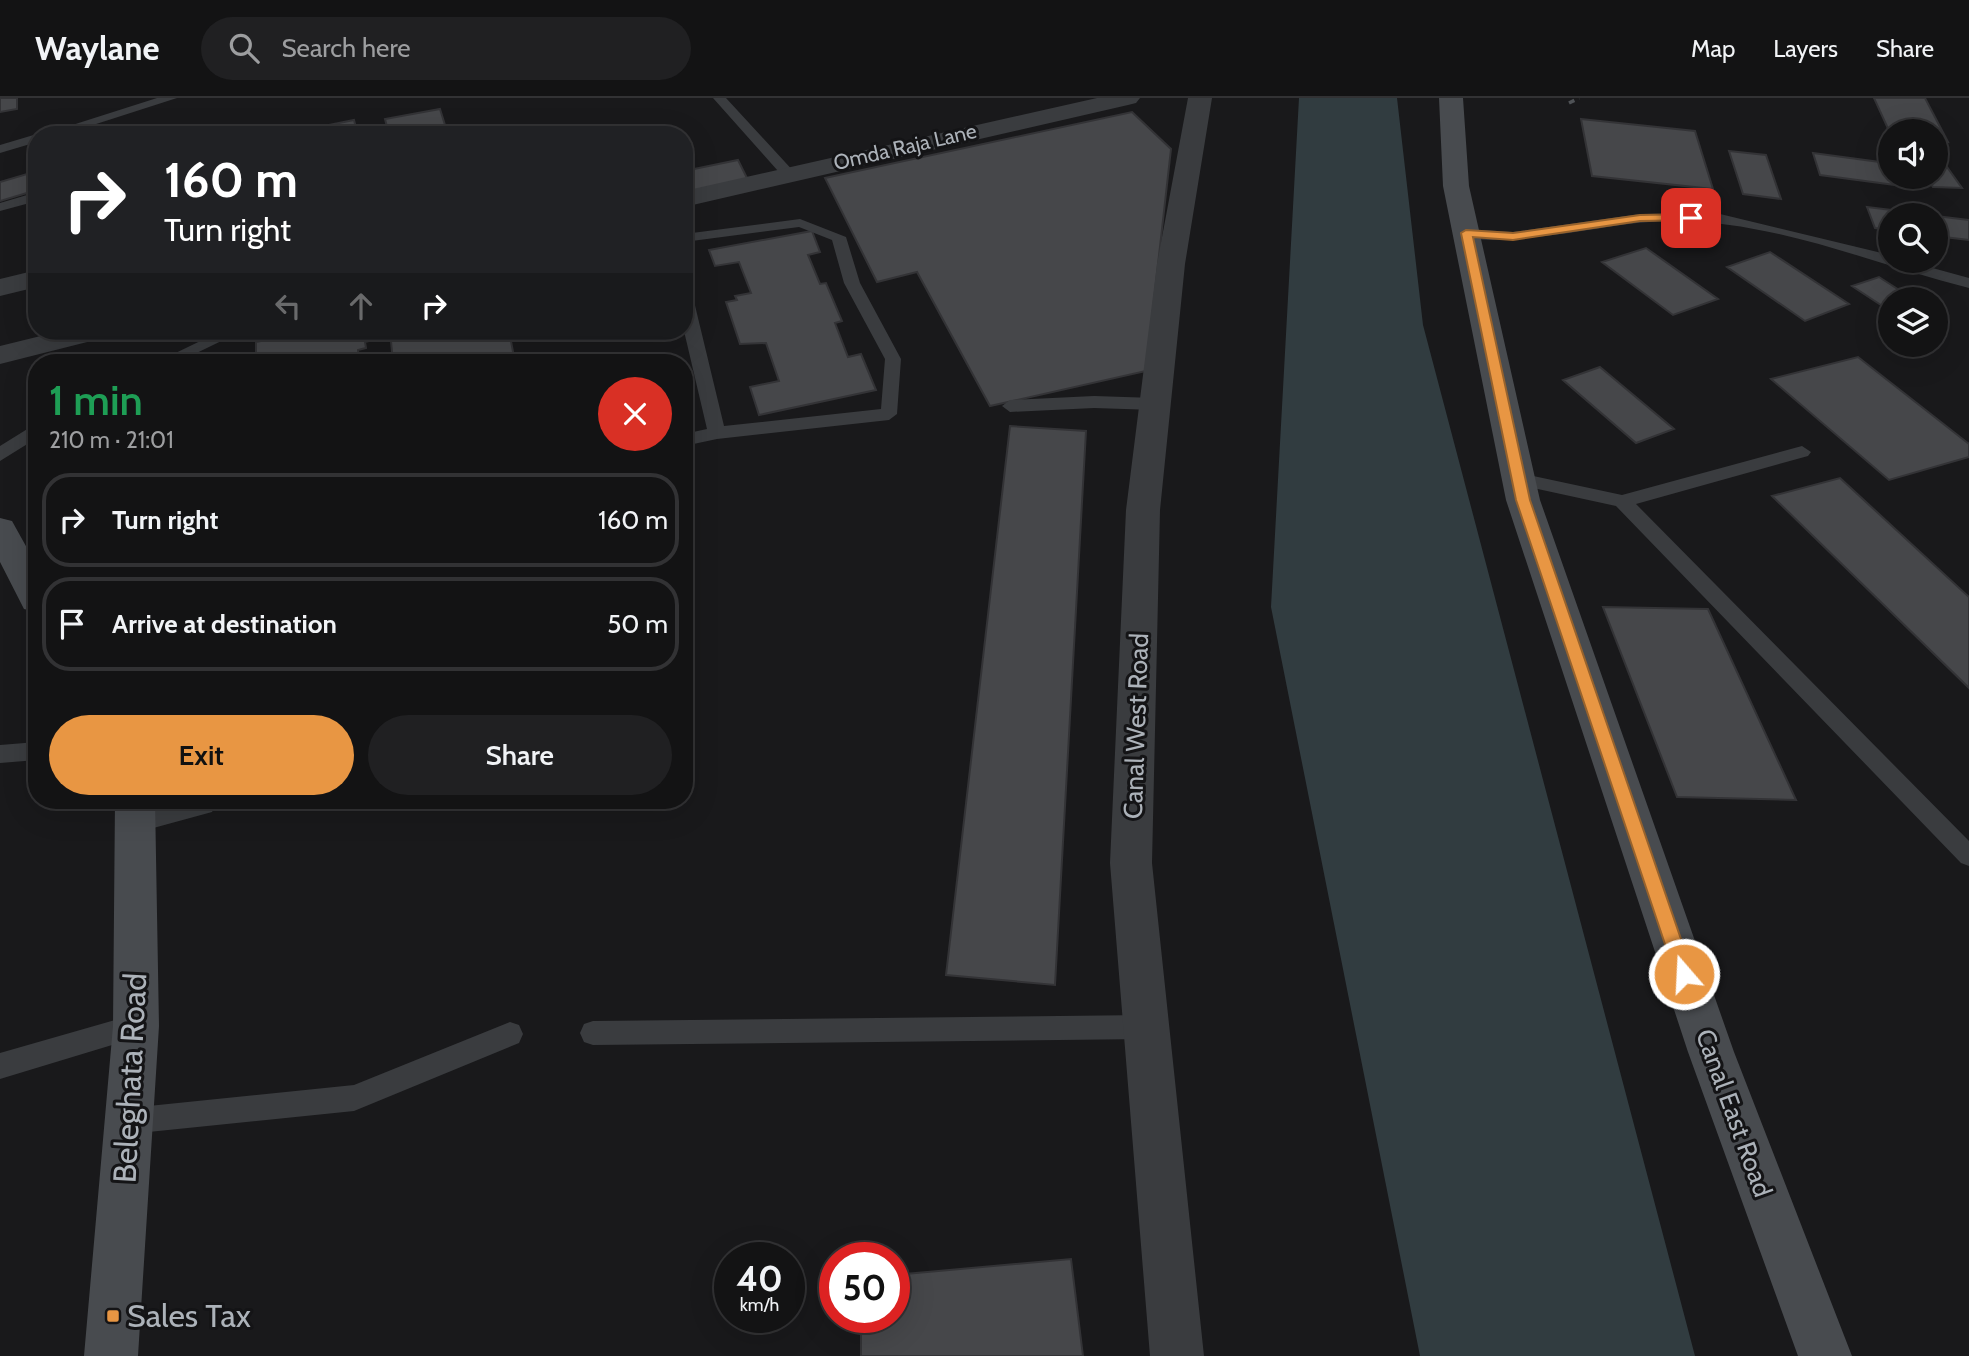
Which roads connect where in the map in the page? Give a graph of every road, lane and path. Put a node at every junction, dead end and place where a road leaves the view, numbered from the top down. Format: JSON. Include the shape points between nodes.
{"nodes":[{"id":1,"x":171,"y":98,"type":"edge"},
{"id":2,"x":719,"y":98,"type":"edge"},
{"id":3,"x":1128,"y":98,"type":"edge"},
{"id":4,"x":1200,"y":98,"type":"edge"},
{"id":5,"x":1451,"y":98,"type":"edge"},
{"id":6,"x":77,"y":126,"type":"edge"},
{"id":7,"x":28,"y":141,"type":"edge"},
{"id":8,"x":0,"y":149,"type":"edge"},
{"id":9,"x":791,"y":177,"type":"junction"},
{"id":10,"x":693,"y":197,"type":"edge"},
{"id":11,"x":28,"y":199,"type":"edge"},
{"id":12,"x":0,"y":207,"type":"edge"},
{"id":13,"x":1466,"y":233,"type":"junction"},
{"id":14,"x":693,"y":238,"type":"edge"},
{"id":15,"x":1878,"y":257,"type":"edge"},
{"id":16,"x":1934,"y":273,"type":"edge"},
{"id":17,"x":28,"y":280,"type":"edge"},
{"id":18,"x":1969,"y":283,"type":"edge"},
{"id":19,"x":0,"y":288,"type":"edge"},
{"id":20,"x":693,"y":336,"type":"edge"},
{"id":21,"x":61,"y":340,"type":"edge"},
{"id":22,"x":214,"y":340,"type":"edge"},
{"id":23,"x":183,"y":354,"type":"edge"},
{"id":24,"x":0,"y":355,"type":"edge"},
{"id":25,"x":1155,"y":404,"type":"junction"},
{"id":26,"x":1010,"y":406,"type":"dead end"},
{"id":27,"x":717,"y":433,"type":"junction"},
{"id":28,"x":28,"y":435,"type":"edge"},
{"id":29,"x":693,"y":438,"type":"edge"},
{"id":30,"x":1802,"y":452,"type":"dead end"},
{"id":31,"x":0,"y":455,"type":"edge"},
{"id":32,"x":1518,"y":479,"type":"junction"},
{"id":33,"x":1622,"y":500,"type":"junction"},
{"id":34,"x":0,"y":530,"type":"edge"},
{"id":35,"x":8,"y":566,"type":"edge"},
{"id":36,"x":28,"y":589,"type":"edge"},
{"id":37,"x":28,"y":752,"type":"edge"},
{"id":38,"x":0,"y":754,"type":"edge"},
{"id":39,"x":135,"y":809,"type":"edge"},
{"id":40,"x":1969,"y":856,"type":"edge"},
{"id":41,"x":136,"y":1026,"type":"junction"},
{"id":42,"x":1146,"y":1027,"type":"junction"},
{"id":43,"x":593,"y":1033,"type":"dead end"},
{"id":44,"x":510,"y":1034,"type":"dead end"},
{"id":45,"x":0,"y":1066,"type":"edge"},
{"id":46,"x":129,"y":1121,"type":"junction"},
{"id":47,"x":110,"y":1356,"type":"edge"},
{"id":48,"x":1177,"y":1356,"type":"edge"},
{"id":49,"x":1825,"y":1356,"type":"edge"}],
"edges":[{"from":1,"to":6,"type":"lane"},
{"from":2,"to":9,"type":"lane"},
{"from":3,"to":9,"type":"street","name":"Omda Raja Lane","via":[[809,169]]},
{"from":4,"to":25,"type":"street","name":"Canal West Road","via":[[1171,264]]},
{"from":5,"to":13,"type":"main road","name":"Canal East Road","via":[[1456,186]]},
{"from":7,"to":8,"type":"lane"},
{"from":9,"to":10,"type":"street","name":"Omda Raja Lane"},
{"from":11,"to":12,"type":"lane"},
{"from":13,"to":15,"type":"lane","via":[[1513,236],[1640,218],[1716,217]]},
{"from":13,"to":32,"type":"main road","name":"Canal East Road"},
{"from":14,"to":27,"type":"lane","via":[[800,223],[839,237],[852,284],[893,359],[889,414]]},
{"from":16,"to":18,"type":"lane"},
{"from":17,"to":19,"type":"street"},
{"from":20,"to":27,"type":"lane"},
{"from":21,"to":24,"type":"street"},
{"from":22,"to":23,"type":"lane"},
{"from":25,"to":26,"type":"lane"},
{"from":25,"to":42,"type":"street","name":"Canal West Road","via":[[1143,510],[1131,863]]},
{"from":27,"to":29,"type":"lane"},
{"from":28,"to":31,"type":"lane"},
{"from":30,"to":33,"type":"lane"},
{"from":32,"to":33,"type":"lane"},
{"from":32,"to":49,"type":"main road","name":"Canal East Road","via":[[1711,1052]]},
{"from":33,"to":40,"type":"lane"},
{"from":34,"to":35,"type":"main road"},
{"from":35,"to":36,"type":"main road"},
{"from":37,"to":38,"type":"lane"},
{"from":39,"to":41,"type":"main road","name":"Beleghata Road"},
{"from":41,"to":45,"type":"lane"},
{"from":41,"to":46,"type":"main road","name":"Beleghata Road"},
{"from":42,"to":43,"type":"lane"},
{"from":42,"to":48,"type":"street","name":"Canal West Road"},
{"from":44,"to":46,"type":"lane","via":[[354,1098]]},
{"from":46,"to":47,"type":"main road","name":"Beleghata Road"}]}
